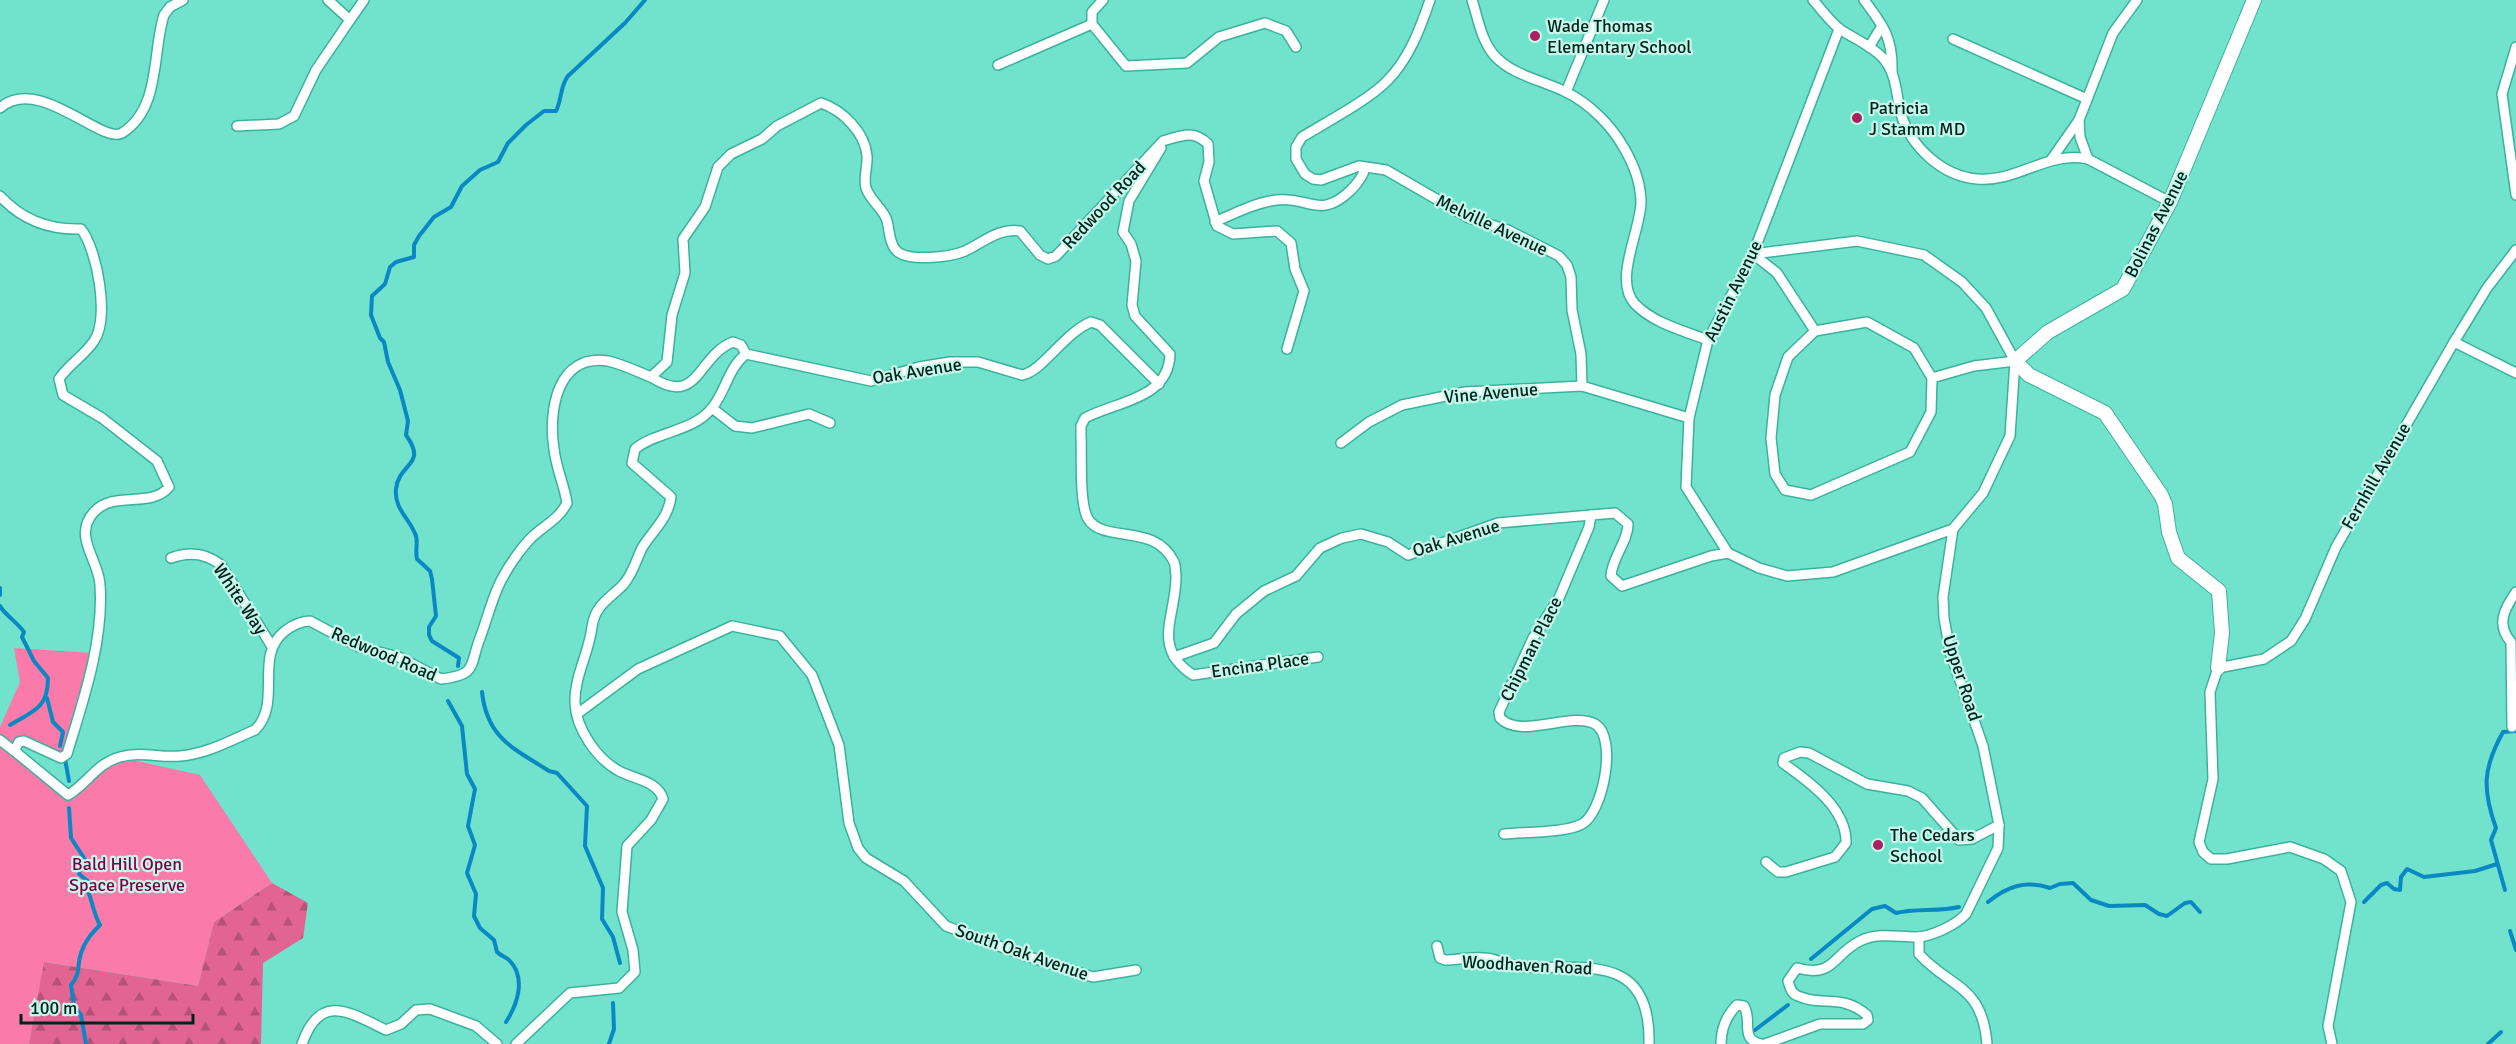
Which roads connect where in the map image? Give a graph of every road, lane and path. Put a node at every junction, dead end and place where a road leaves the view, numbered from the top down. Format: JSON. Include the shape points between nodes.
{"nodes":[{"id":1,"x":183,"y":0,"type":"edge"},
{"id":2,"x":328,"y":0,"type":"edge"},
{"id":3,"x":364,"y":0,"type":"edge"},
{"id":4,"x":1103,"y":0,"type":"edge"},
{"id":5,"x":1430,"y":0,"type":"edge"},
{"id":6,"x":1472,"y":0,"type":"edge"},
{"id":7,"x":1604,"y":0,"type":"edge"},
{"id":8,"x":1813,"y":0,"type":"edge"},
{"id":9,"x":1864,"y":0,"type":"edge"},
{"id":10,"x":2137,"y":0,"type":"edge"},
{"id":11,"x":2254,"y":0,"type":"edge"},
{"id":12,"x":350,"y":20,"type":"junction"},
{"id":13,"x":1092,"y":24,"type":"junction"},
{"id":14,"x":1882,"y":26,"type":"junction"},
{"id":15,"x":1839,"y":29,"type":"junction"},
{"id":16,"x":1953,"y":39,"type":"dead end"},
{"id":17,"x":1296,"y":47,"type":"dead end"},
{"id":18,"x":1869,"y":47,"type":"junction"},
{"id":19,"x":2515,"y":51,"type":"edge"},
{"id":20,"x":998,"y":65,"type":"dead end"},
{"id":21,"x":1892,"y":72,"type":"junction"},
{"id":22,"x":1566,"y":92,"type":"junction"},
{"id":23,"x":2087,"y":99,"type":"junction"},
{"id":24,"x":0,"y":108,"type":"edge"},
{"id":25,"x":2079,"y":120,"type":"junction"},
{"id":26,"x":237,"y":126,"type":"dead end"},
{"id":27,"x":1163,"y":141,"type":"junction"},
{"id":28,"x":2088,"y":159,"type":"junction"},
{"id":29,"x":2051,"y":160,"type":"junction"},
{"id":30,"x":1365,"y":168,"type":"junction"},
{"id":31,"x":2516,"y":195,"type":"edge"},
{"id":32,"x":0,"y":196,"type":"edge"},
{"id":33,"x":2170,"y":202,"type":"junction"},
{"id":34,"x":1215,"y":222,"type":"junction"},
{"id":35,"x":2516,"y":250,"type":"edge"},
{"id":36,"x":1753,"y":254,"type":"junction"},
{"id":37,"x":1815,"y":331,"type":"junction"},
{"id":38,"x":1708,"y":340,"type":"junction"},
{"id":39,"x":2454,"y":342,"type":"junction"},
{"id":40,"x":1287,"y":349,"type":"dead end"},
{"id":41,"x":746,"y":354,"type":"junction"},
{"id":42,"x":2015,"y":361,"type":"junction"},
{"id":43,"x":2516,"y":373,"type":"edge"},
{"id":44,"x":651,"y":377,"type":"junction"},
{"id":45,"x":1932,"y":378,"type":"junction"},
{"id":46,"x":1159,"y":384,"type":"junction"},
{"id":47,"x":1582,"y":386,"type":"junction"},
{"id":48,"x":712,"y":408,"type":"junction"},
{"id":49,"x":1689,"y":418,"type":"junction"},
{"id":50,"x":830,"y":423,"type":"dead end"},
{"id":51,"x":1341,"y":443,"type":"dead end"},
{"id":52,"x":1591,"y":515,"type":"junction"},
{"id":53,"x":1953,"y":529,"type":"junction"},
{"id":54,"x":1728,"y":553,"type":"junction"},
{"id":55,"x":171,"y":558,"type":"dead end"},
{"id":56,"x":2516,"y":592,"type":"edge"},
{"id":57,"x":271,"y":645,"type":"junction"},
{"id":58,"x":1174,"y":657,"type":"junction"},
{"id":59,"x":1318,"y":657,"type":"dead end"},
{"id":60,"x":2218,"y":668,"type":"junction"},
{"id":61,"x":577,"y":714,"type":"junction"},
{"id":62,"x":2512,"y":728,"type":"dead end"},
{"id":63,"x":0,"y":740,"type":"edge"},
{"id":64,"x":18,"y":754,"type":"junction"},
{"id":65,"x":1999,"y":825,"type":"junction"},
{"id":66,"x":1504,"y":834,"type":"dead end"},
{"id":67,"x":1766,"y":862,"type":"dead end"},
{"id":68,"x":1919,"y":937,"type":"junction"},
{"id":69,"x":1437,"y":946,"type":"dead end"},
{"id":70,"x":1136,"y":970,"type":"dead end"},
{"id":71,"x":302,"y":1044,"type":"edge"},
{"id":72,"x":497,"y":1044,"type":"edge"},
{"id":73,"x":516,"y":1044,"type":"edge"},
{"id":74,"x":1649,"y":1044,"type":"edge"},
{"id":75,"x":1721,"y":1044,"type":"edge"},
{"id":76,"x":1763,"y":1044,"type":"edge"},
{"id":77,"x":1987,"y":1044,"type":"edge"},
{"id":78,"x":2332,"y":1044,"type":"edge"}],
"edges":[{"from":1,"to":24,"type":"street","via":[[164,15],[150,92],[139,114],[121,133],[117,135],[70,112],[27,99],[15,98]]},
{"from":2,"to":12,"type":"street"},
{"from":3,"to":12,"type":"street"},
{"from":4,"to":13,"type":"street","via":[[1092,12]]},
{"from":5,"to":30,"type":"street","via":[[1418,33],[1386,83],[1302,137],[1296,147],[1296,159],[1312,179],[1321,180],[1353,167]]},
{"from":6,"to":22,"type":"street","via":[[1484,41],[1494,55],[1509,68]]},
{"from":7,"to":22,"type":"street"},
{"from":8,"to":15,"type":"street"},
{"from":9,"to":14,"type":"street"},
{"from":10,"to":23,"type":"street","via":[[2113,33]]},
{"from":11,"to":33,"type":"street","name":"Bolinas Avenue"},
{"from":12,"to":26,"type":"street","via":[[316,70],[294,116],[279,124]]},
{"from":13,"to":17,"type":"street","via":[[1126,66],[1187,63],[1219,37],[1265,23],[1286,31]]},
{"from":13,"to":20,"type":"street"},
{"from":14,"to":18,"type":"street"},
{"from":14,"to":21,"type":"street","via":[[1892,46]]},
{"from":15,"to":18,"type":"street"},
{"from":15,"to":36,"type":"street","name":"Austin Avenue"},
{"from":16,"to":23,"type":"street"},
{"from":18,"to":21,"type":"street"},
{"from":19,"to":31,"type":"street","via":[[2502,94]]},
{"from":21,"to":29,"type":"street","via":[[1902,115],[1914,140],[1930,159],[1976,179],[2006,176]]},
{"from":22,"to":38,"type":"street","via":[[1601,118],[1635,166],[1641,205],[1626,281],[1628,295],[1655,319]]},
{"from":23,"to":25,"type":"street"},
{"from":25,"to":28,"type":"street"},
{"from":25,"to":29,"type":"street"},
{"from":27,"to":34,"type":"street","via":[[1187,134],[1200,136],[1208,144],[1204,181]]},
{"from":27,"to":44,"type":"street","name":"Redwood Road","via":[[1056,256],[1048,259],[1040,255],[1020,231],[1008,230],[956,254],[912,257],[898,253],[892,246],[888,221],[867,188],[867,158],[861,136],[832,107],[821,103],[807,108],[762,139],[731,154],[718,167],[705,207],[683,239],[685,273],[672,315],[667,362]]},
{"from":27,"to":46,"type":"street","via":[[1129,201],[1123,232],[1136,261],[1132,305],[1135,316],[1170,354],[1170,366]]},
{"from":28,"to":29,"type":"street","via":[[2071,156]]},
{"from":28,"to":33,"type":"street"},
{"from":30,"to":34,"type":"street","via":[[1352,189],[1328,206],[1280,200],[1261,202]]},
{"from":30,"to":47,"type":"street","name":"Melville Avenue","via":[[1386,171],[1469,218],[1508,230],[1549,250],[1567,265]]},
{"from":32,"to":64,"type":"street","via":[[34,222],[63,230],[81,229],[91,242],[101,299],[100,330],[59,379],[63,394],[111,424],[157,461],[169,487],[151,498],[123,500],[93,513],[85,535],[100,582],[100,609],[67,754],[61,758],[24,741],[15,746]]},
{"from":33,"to":42,"type":"street","name":"Bolinas Avenue","via":[[2123,289],[2048,332]]},
{"from":34,"to":40,"type":"street","via":[[1224,232],[1233,234],[1277,231],[1291,243],[1304,291]]},
{"from":35,"to":39,"type":"street","name":"Fernhill Avenue"},
{"from":36,"to":37,"type":"street","via":[[1778,273]]},
{"from":36,"to":38,"type":"street","name":"Austin Avenue"},
{"from":36,"to":42,"type":"street","via":[[1857,241],[1924,255],[1962,282],[1986,308]]},
{"from":37,"to":45,"type":"street","via":[[1867,322],[1914,348]]},
{"from":37,"to":45,"type":"street","via":[[1788,357],[1775,395],[1771,438],[1775,474],[1785,490],[1811,495],[1910,452],[1931,412]]},
{"from":38,"to":49,"type":"street","name":"Austin Avenue"},
{"from":39,"to":43,"type":"street"},
{"from":39,"to":60,"type":"street","name":"Fernhill Avenue","via":[[2336,547],[2305,620],[2291,641],[2264,658]]},
{"from":41,"to":44,"type":"street","via":[[741,345],[733,342],[722,347],[690,384],[677,389]]},
{"from":41,"to":46,"type":"street","name":"Oak Avenue","via":[[871,381],[950,362],[978,362],[1022,375],[1043,362],[1068,335],[1091,322],[1100,325]]},
{"from":41,"to":48,"type":"street","via":[[738,360]]},
{"from":42,"to":45,"type":"street","via":[[1974,366]]},
{"from":42,"to":53,"type":"street","via":[[2010,436],[1983,493]]},
{"from":42,"to":60,"type":"street","via":[[2029,375],[2106,413],[2137,455],[2165,504],[2178,558],[2218,591],[2222,633]]},
{"from":44,"to":57,"type":"street","name":"Redwood Road","via":[[608,361],[585,362],[571,368],[562,378],[556,394],[553,448],[567,503],[560,516],[530,539],[499,586],[474,663],[465,673],[441,679],[399,657],[359,647],[310,621],[288,628]]},
{"from":46,"to":58,"type":"street","via":[[1148,394],[1085,418],[1081,436],[1084,505],[1088,519],[1101,530],[1137,534],[1161,545],[1175,563],[1176,589],[1167,637]]},
{"from":47,"to":49,"type":"street"},
{"from":47,"to":51,"type":"street","name":"Vine Avenue","via":[[1465,392],[1402,405],[1369,422]]},
{"from":48,"to":50,"type":"street","via":[[735,426],[752,429],[809,414]]},
{"from":48,"to":61,"type":"street","via":[[693,423],[643,442],[635,449],[632,463],[671,497],[668,511],[623,585],[605,599],[595,614],[578,680]]},
{"from":49,"to":54,"type":"street","name":"Austin Avenue","via":[[1686,487]]},
{"from":52,"to":54,"type":"street","name":"Oak Avenue","via":[[1615,513],[1628,524],[1611,567],[1611,576],[1622,586]]},
{"from":52,"to":58,"type":"street","name":"Oak Avenue","via":[[1497,523],[1408,555],[1388,542],[1361,534],[1342,538],[1320,548],[1296,576],[1264,591],[1236,614],[1214,643]]},
{"from":52,"to":66,"type":"street","name":"Chipman Place","via":[[1559,598],[1533,638],[1499,712],[1500,718],[1510,725],[1580,722],[1600,728],[1608,747],[1596,810],[1582,825]]},
{"from":53,"to":54,"type":"street","via":[[1862,564],[1810,576],[1787,576]]},
{"from":53,"to":65,"type":"street","name":"Upper Road","via":[[1943,597],[1944,618],[1950,652],[1983,746]]},
{"from":55,"to":57,"type":"street","name":"White Way","via":[[199,554],[221,565]]},
{"from":56,"to":62,"type":"street","via":[[2501,623],[2511,642]]},
{"from":57,"to":64,"type":"street","via":[[268,705],[255,730],[195,754],[119,757],[97,769],[68,795]]},
{"from":58,"to":59,"type":"street","name":"Encina Place","via":[[1193,675]]},
{"from":60,"to":78,"type":"street","via":[[2210,692],[2213,779],[2199,842],[2211,859],[2290,847],[2324,859],[2341,871],[2351,902],[2328,1026]]},
{"from":61,"to":70,"type":"street","name":"South Oak Avenue","via":[[638,669],[732,626],[780,636],[812,675],[839,745],[849,823],[866,858],[904,881],[946,926],[1093,977]]},
{"from":61,"to":73,"type":"street","via":[[590,743],[605,761],[659,789],[663,799],[651,820],[627,846],[622,912],[635,972],[619,988],[570,993]]},
{"from":63,"to":64,"type":"street"},
{"from":65,"to":67,"type":"street","via":[[1972,839],[1959,840],[1922,798],[1908,791],[1867,784],[1800,752],[1784,758],[1783,763],[1808,781],[1834,809],[1844,826],[1846,843],[1834,857],[1786,872],[1778,872]]},
{"from":65,"to":68,"type":"street","name":"Upper Road","via":[[1998,848],[1966,914]]},
{"from":68,"to":76,"type":"street","via":[[1885,935],[1861,940],[1822,971],[1813,973],[1797,968],[1788,981],[1798,996],[1845,1002],[1868,1015],[1868,1020],[1863,1024],[1820,1024]]},
{"from":68,"to":77,"type":"street","via":[[1919,954],[1975,1001]]},
{"from":69,"to":74,"type":"street","name":"Woodhaven Road","via":[[1440,958],[1445,960],[1490,958],[1521,967],[1584,966],[1618,975],[1638,993],[1649,1029]]},
{"from":71,"to":72,"type":"street","via":[[308,1028],[322,1012],[343,1010],[386,1030],[401,1024],[416,1010],[430,1009],[476,1026]]},
{"from":75,"to":76,"type":"street","via":[[1730,1013],[1737,1005],[1744,1006],[1749,1013],[1749,1038]]}]}
